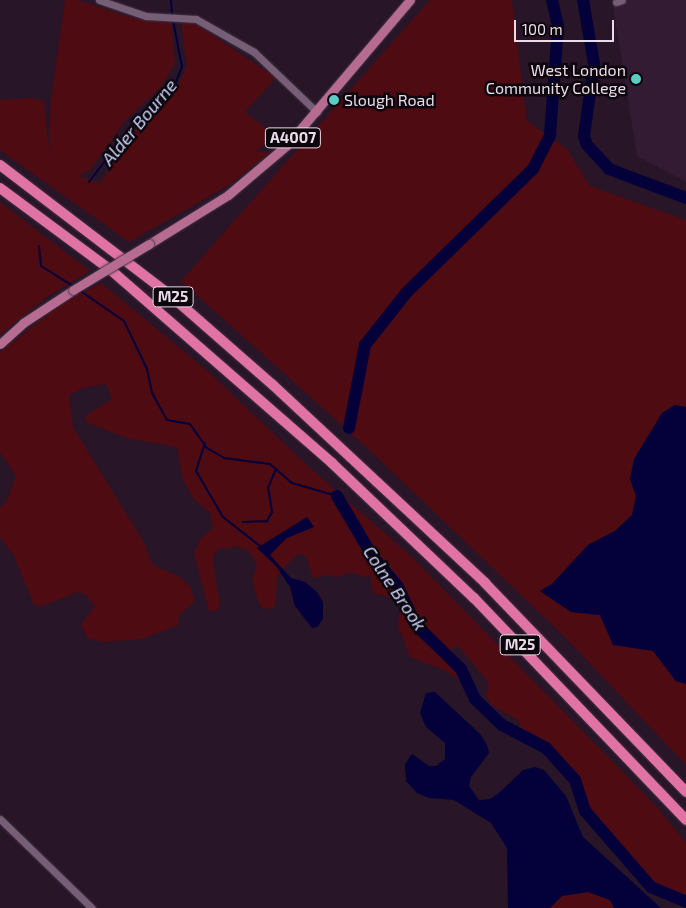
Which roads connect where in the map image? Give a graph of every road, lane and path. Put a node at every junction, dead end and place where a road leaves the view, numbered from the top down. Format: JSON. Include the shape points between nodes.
{"nodes":[{"id":1,"x":99,"y":0,"type":"edge"},
{"id":2,"x":410,"y":0,"type":"edge"},
{"id":3,"x":317,"y":112,"type":"junction"},
{"id":4,"x":0,"y":165,"type":"edge"},
{"id":5,"x":0,"y":188,"type":"edge"},
{"id":6,"x":0,"y":344,"type":"edge"},
{"id":7,"x":686,"y":792,"type":"edge"},
{"id":8,"x":0,"y":819,"type":"edge"},
{"id":9,"x":686,"y":820,"type":"edge"},
{"id":10,"x":92,"y":908,"type":"edge"}],
"edges":[{"from":1,"to":3,"type":"street","via":[[146,16],[196,20],[254,52]]},
{"from":2,"to":3,"type":"main road","number":"A4007"},
{"from":3,"to":6,"type":"main road","number":"A4007","bridge":true,"via":[[256,174],[23,323]]},
{"from":4,"to":7,"type":"highway","number":"M25","via":[[169,294],[351,456],[576,674]]},
{"from":5,"to":9,"type":"highway","number":"M25","via":[[112,271],[348,478],[543,668]]},
{"from":8,"to":10,"type":"street"}]}
